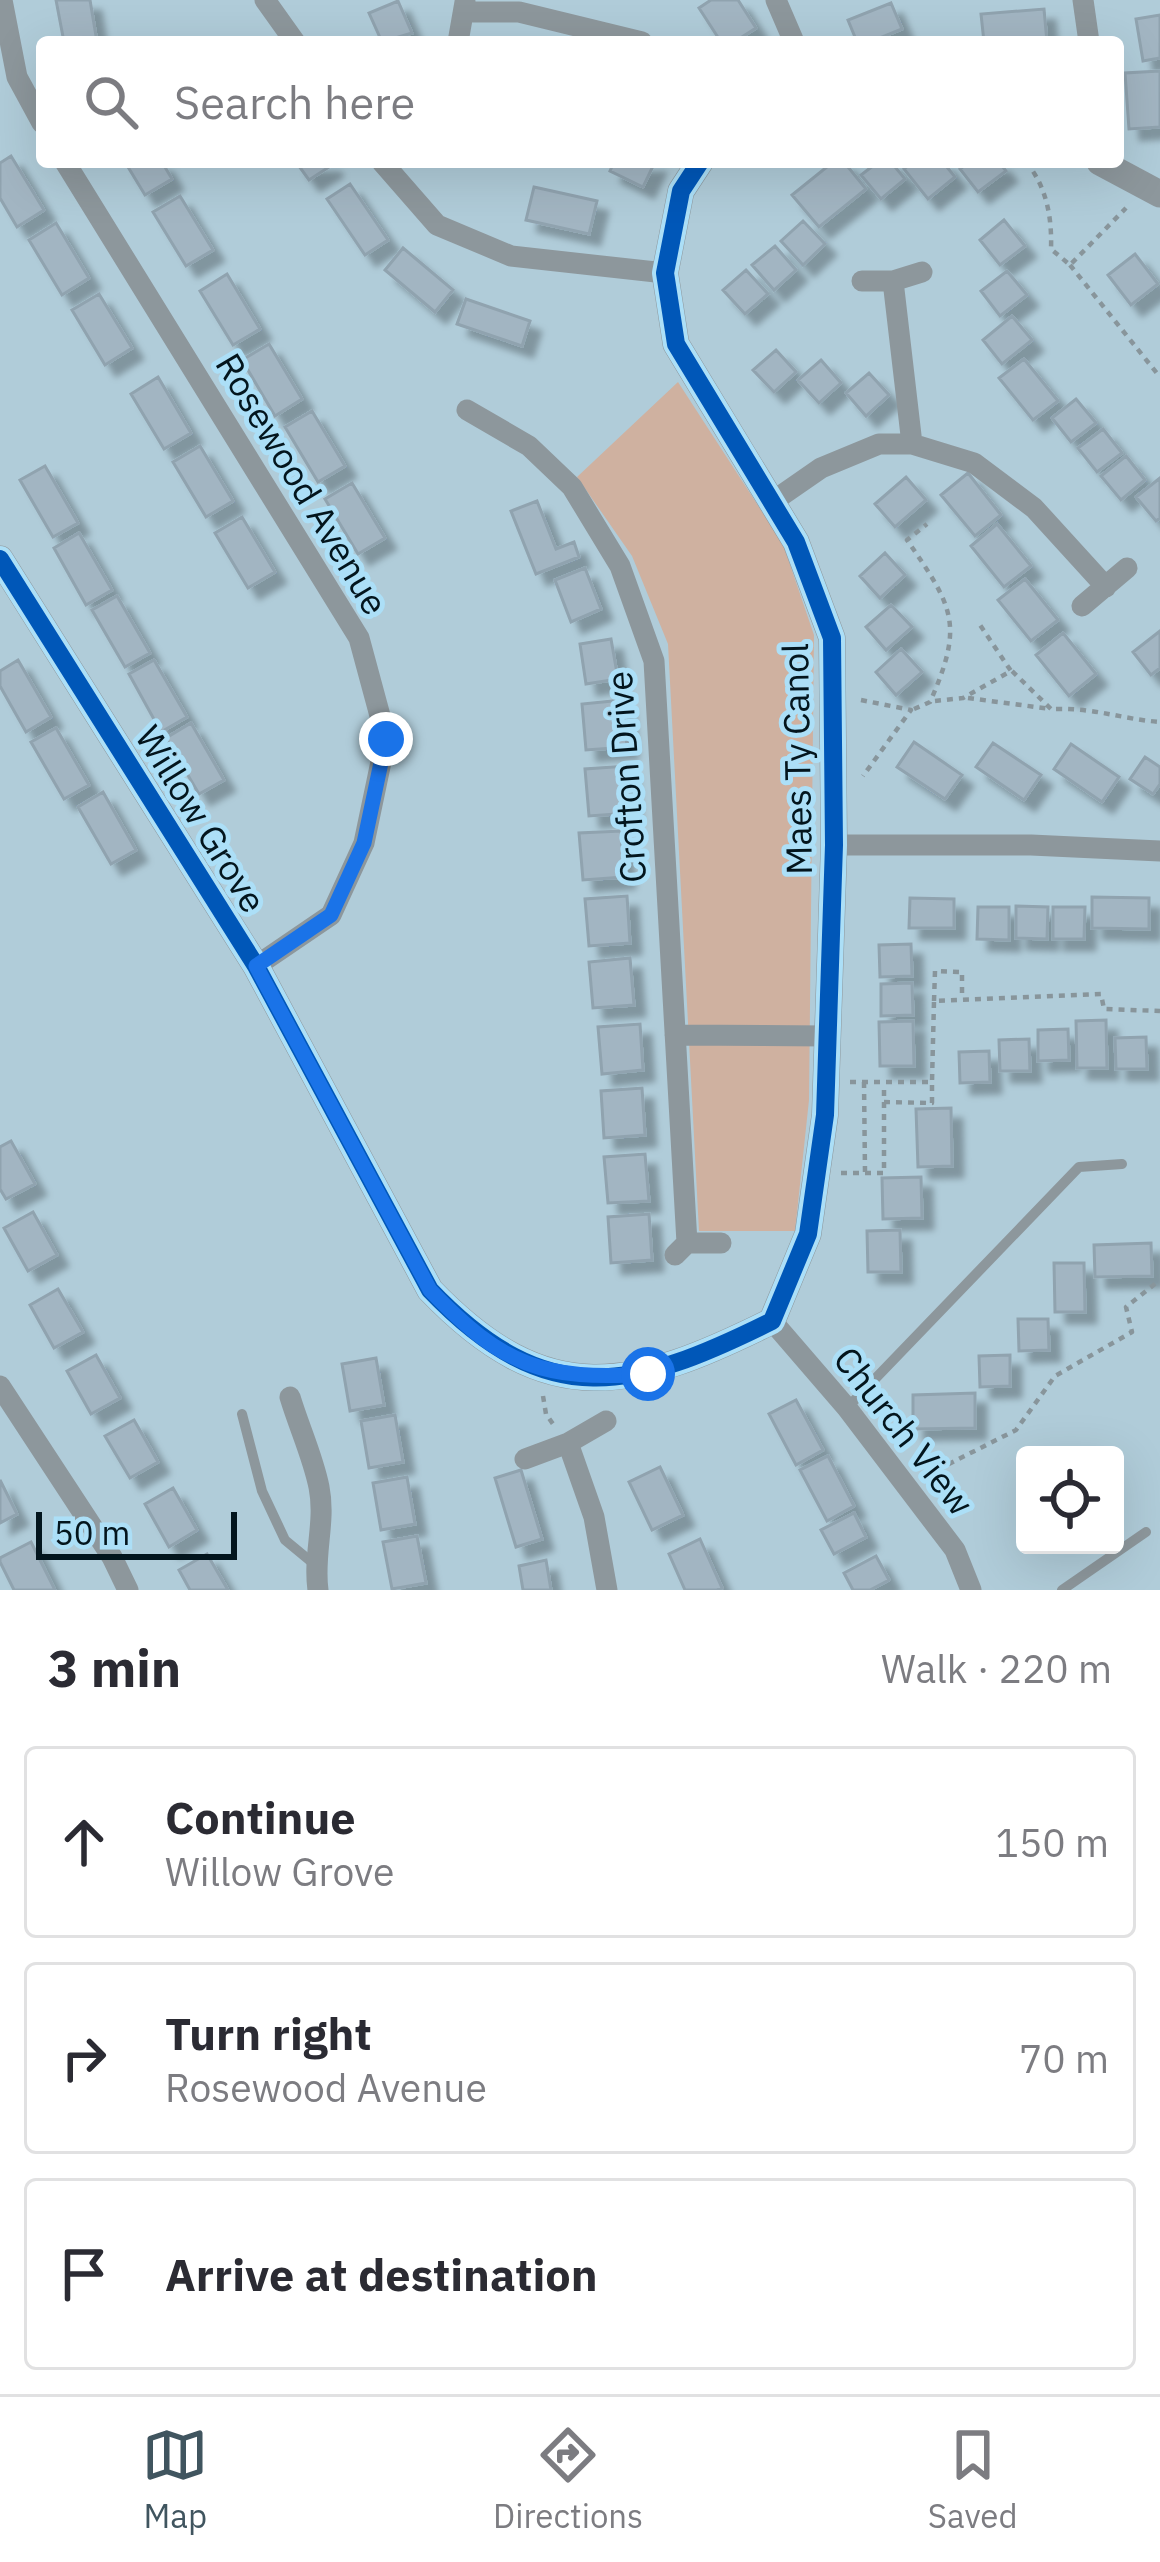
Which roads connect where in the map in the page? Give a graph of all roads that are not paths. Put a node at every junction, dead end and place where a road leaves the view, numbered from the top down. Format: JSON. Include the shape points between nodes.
{"nodes":[{"id":1,"x":2,"y":0,"type":"edge"},
{"id":2,"x":265,"y":0,"type":"edge"},
{"id":3,"x":776,"y":0,"type":"edge"},
{"id":4,"x":1083,"y":0,"type":"edge"},
{"id":5,"x":465,"y":6,"type":"edge"},
{"id":6,"x":291,"y":36,"type":"edge"},
{"id":7,"x":459,"y":36,"type":"edge"},
{"id":8,"x":617,"y":36,"type":"edge"},
{"id":9,"x":791,"y":36,"type":"edge"},
{"id":10,"x":1088,"y":36,"type":"edge"},
{"id":11,"x":36,"y":112,"type":"edge"},
{"id":12,"x":69,"y":168,"type":"edge"},
{"id":13,"x":393,"y":168,"type":"edge"},
{"id":14,"x":696,"y":168,"type":"edge"},
{"id":15,"x":1112,"y":168,"type":"edge"},
{"id":16,"x":1154,"y":190,"type":"edge"},
{"id":17,"x":922,"y":272,"type":"dead end"},
{"id":18,"x":665,"y":273,"type":"junction"},
{"id":19,"x":862,"y":281,"type":"dead end"},
{"id":20,"x":893,"y":281,"type":"junction"},
{"id":21,"x":467,"y":410,"type":"dead end"},
{"id":22,"x":496,"y":424,"type":"junction"},
{"id":23,"x":912,"y":444,"type":"junction"},
{"id":24,"x":486,"y":446,"type":"dead end"},
{"id":25,"x":772,"y":502,"type":"junction"},
{"id":26,"x":0,"y":559,"type":"edge"},
{"id":27,"x":1127,"y":568,"type":"dead end"},
{"id":28,"x":1106,"y":586,"type":"junction"},
{"id":29,"x":1082,"y":606,"type":"dead end"},
{"id":30,"x":834,"y":845,"type":"junction"},
{"id":31,"x":1160,"y":851,"type":"edge"},
{"id":32,"x":256,"y":966,"type":"junction"},
{"id":33,"x":675,"y":1036,"type":"junction"},
{"id":34,"x":827,"y":1036,"type":"junction"},
{"id":35,"x":1122,"y":1164,"type":"dead end"},
{"id":36,"x":721,"y":1243,"type":"dead end"},
{"id":37,"x":772,"y":1321,"type":"junction"},
{"id":38,"x":0,"y":1386,"type":"edge"},
{"id":39,"x":290,"y":1397,"type":"dead end"},
{"id":40,"x":847,"y":1408,"type":"junction"},
{"id":41,"x":242,"y":1414,"type":"dead end"},
{"id":42,"x":606,"y":1421,"type":"dead end"},
{"id":43,"x":568,"y":1443,"type":"junction"},
{"id":44,"x":525,"y":1459,"type":"dead end"},
{"id":45,"x":1146,"y":1532,"type":"dead end"},
{"id":46,"x":314,"y":1564,"type":"junction"},
{"id":47,"x":128,"y":1590,"type":"edge"},
{"id":48,"x":318,"y":1590,"type":"edge"},
{"id":49,"x":607,"y":1590,"type":"edge"},
{"id":50,"x":970,"y":1590,"type":"edge"},
{"id":51,"x":1061,"y":1590,"type":"edge"}],
"edges":[{"from":1,"to":11,"type":"street","via":[[17,77]]},
{"from":2,"to":6,"type":"street"},
{"from":3,"to":9,"type":"street"},
{"from":4,"to":10,"type":"street"},
{"from":5,"to":7,"type":"street"},
{"from":5,"to":8,"type":"street"},
{"from":12,"to":32,"type":"street","name":"Rosewood Avenue","via":[[359,638],[386,739],[364,843],[331,915]]},
{"from":13,"to":18,"type":"street","via":[[437,225],[512,256]]},
{"from":14,"to":18,"type":"street","name":"Maes Ty Canol","via":[[682,191]]},
{"from":15,"to":16,"type":"street"},
{"from":17,"to":20,"type":"street"},
{"from":18,"to":25,"type":"street","name":"Maes Ty Canol","via":[[676,344]]},
{"from":19,"to":20,"type":"street"},
{"from":20,"to":23,"type":"street"},
{"from":21,"to":22,"type":"street","name":"Crofton Drive"},
{"from":22,"to":24,"type":"street"},
{"from":22,"to":33,"type":"street","name":"Crofton Drive","via":[[572,487],[620,566],[654,661]]},
{"from":23,"to":25,"type":"street","via":[[879,444],[821,467]]},
{"from":23,"to":28,"type":"street","via":[[974,463],[1034,508]]},
{"from":25,"to":30,"type":"street","name":"Maes Ty Canol","via":[[832,638]]},
{"from":26,"to":32,"type":"street","name":"Willow Grove"},
{"from":27,"to":28,"type":"street"},
{"from":28,"to":29,"type":"street"},
{"from":30,"to":31,"type":"street","name":"Maes Ty Canol"},
{"from":30,"to":34,"type":"street","name":"Maes Ty Canol"},
{"from":32,"to":37,"type":"street","name":"Willow Grove","via":[[430,1290],[461,1323],[538,1370],[595,1377],[648,1374]]},
{"from":33,"to":34,"type":"street"},
{"from":33,"to":36,"type":"street","name":"Crofton Drive","via":[[681,1249]]},
{"from":34,"to":37,"type":"street","name":"Maes Ty Canol","via":[[808,1234]]},
{"from":35,"to":40,"type":"lane","via":[[1078,1167]]},
{"from":37,"to":40,"type":"street","name":"Church View"},
{"from":38,"to":47,"type":"street"},
{"from":39,"to":46,"type":"street","via":[[319,1488]]},
{"from":40,"to":50,"type":"street","name":"Church View","via":[[955,1550]]},
{"from":41,"to":46,"type":"lane","via":[[277,1524]]},
{"from":42,"to":43,"type":"street"},
{"from":43,"to":44,"type":"street"},
{"from":43,"to":49,"type":"street","via":[[594,1516]]},
{"from":45,"to":51,"type":"lane"},
{"from":46,"to":48,"type":"street"}]}
